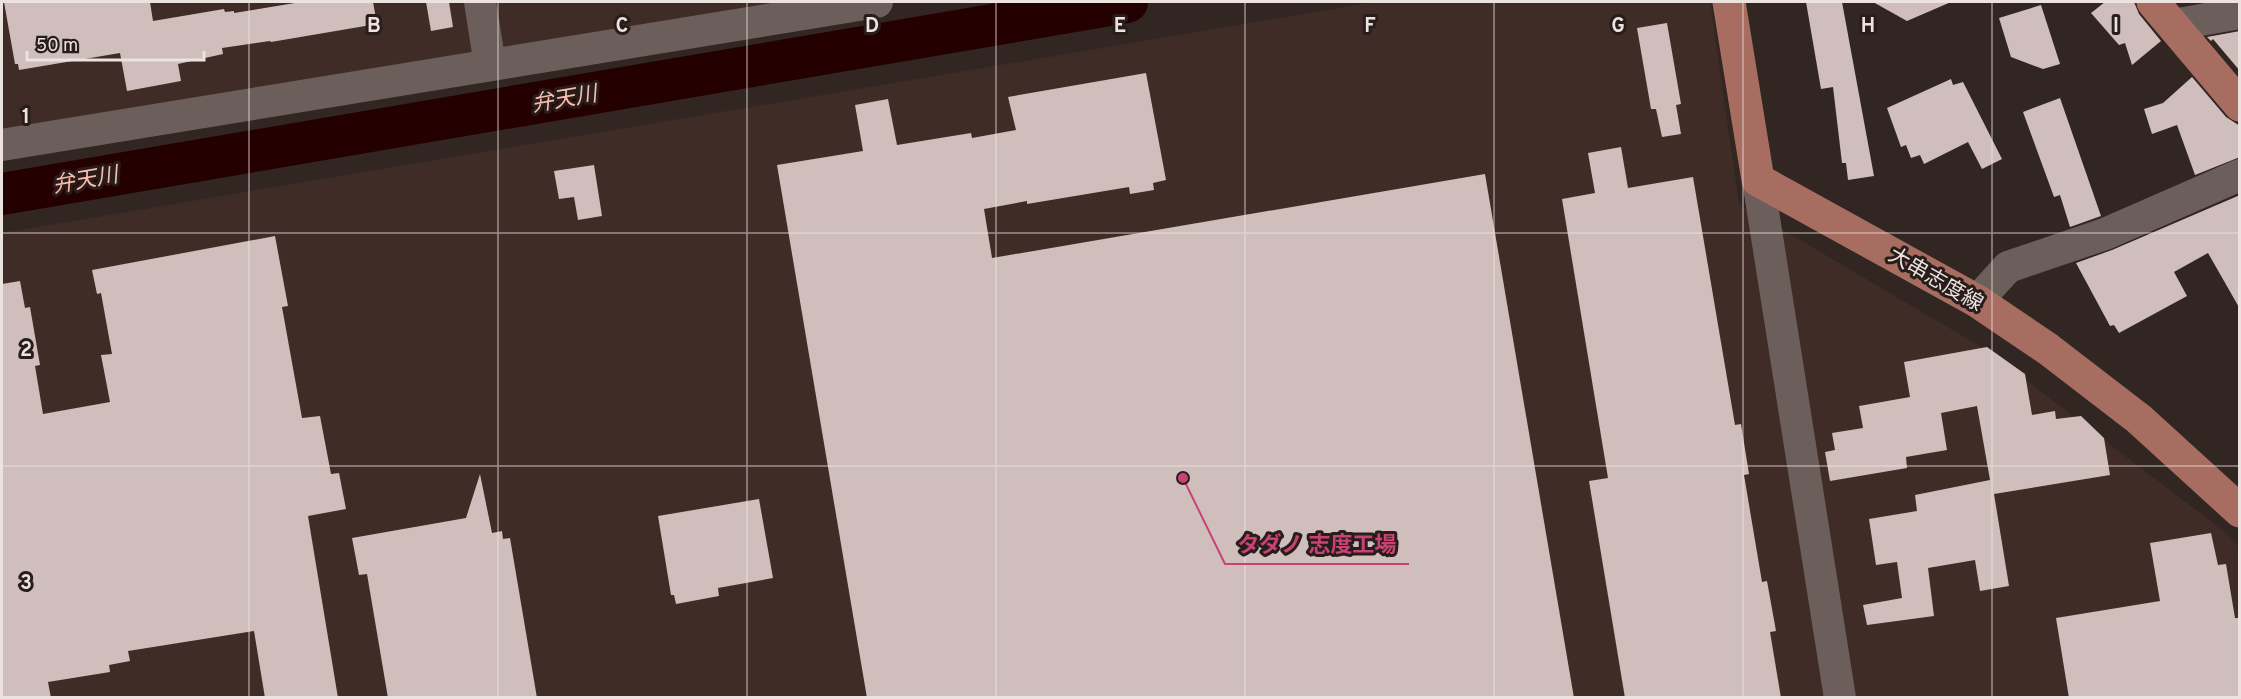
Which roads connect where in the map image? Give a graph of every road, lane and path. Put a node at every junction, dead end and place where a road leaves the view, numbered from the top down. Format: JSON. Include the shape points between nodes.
{"nodes":[{"id":1,"x":480,"y":2,"type":"edge"},
{"id":2,"x":877,"y":2,"type":"edge"},
{"id":3,"x":1729,"y":2,"type":"edge"},
{"id":4,"x":2163,"y":13,"type":"edge"},
{"id":5,"x":2240,"y":13,"type":"edge"},
{"id":6,"x":490,"y":65,"type":"junction"},
{"id":7,"x":2240,"y":105,"type":"edge"},
{"id":8,"x":2,"y":145,"type":"edge"},
{"id":9,"x":2240,"y":175,"type":"edge"},
{"id":10,"x":1758,"y":180,"type":"junction"},
{"id":11,"x":1977,"y":301,"type":"junction"},
{"id":12,"x":2240,"y":511,"type":"edge"},
{"id":13,"x":1840,"y":698,"type":"edge"}],
"edges":[{"from":1,"to":6,"type":"street"},
{"from":2,"to":6,"type":"street"},
{"from":3,"to":10,"type":"main road"},
{"from":4,"to":5,"type":"street"},
{"from":4,"to":7,"type":"main road"},
{"from":6,"to":8,"type":"street"},
{"from":9,"to":11,"type":"street","via":[[2105,234],[2008,267]]},
{"from":10,"to":11,"type":"main road","name":"大串志度線"},
{"from":10,"to":13,"type":"street"},
{"from":11,"to":12,"type":"main road","name":"大串志度線","via":[[2048,349],[2139,419]]}]}
